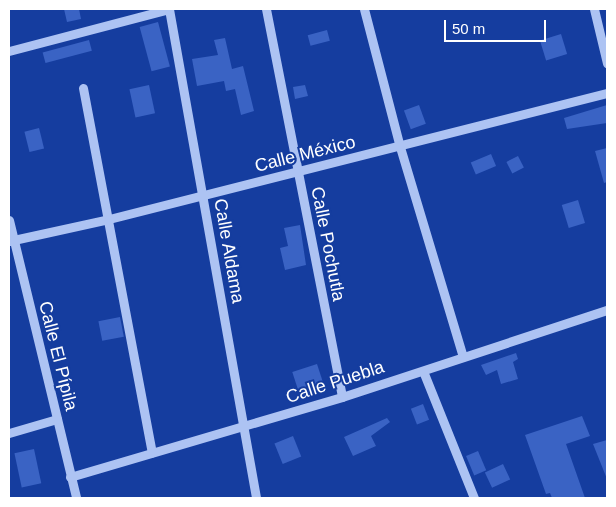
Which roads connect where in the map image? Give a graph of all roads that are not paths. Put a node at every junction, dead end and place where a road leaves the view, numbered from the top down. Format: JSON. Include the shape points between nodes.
{"nodes":[{"id":1,"x":169,"y":9,"type":"edge"},
{"id":2,"x":266,"y":9,"type":"edge"},
{"id":3,"x":364,"y":9,"type":"edge"},
{"id":4,"x":594,"y":9,"type":"edge"},
{"id":5,"x":9,"y":51,"type":"edge"},
{"id":6,"x":607,"y":63,"type":"edge"},
{"id":7,"x":83,"y":88,"type":"dead end"},
{"id":8,"x":607,"y":94,"type":"edge"},
{"id":9,"x":400,"y":147,"type":"junction"},
{"id":10,"x":298,"y":172,"type":"junction"},
{"id":11,"x":203,"y":195,"type":"junction"},
{"id":12,"x":109,"y":219,"type":"junction"},
{"id":13,"x":9,"y":220,"type":"edge"},
{"id":14,"x":11,"y":241,"type":"edge"},
{"id":15,"x":607,"y":310,"type":"edge"},
{"id":16,"x":464,"y":357,"type":"junction"},
{"id":17,"x":423,"y":371,"type":"junction"},
{"id":18,"x":342,"y":397,"type":"junction"},
{"id":19,"x":56,"y":419,"type":"junction"},
{"id":20,"x":242,"y":428,"type":"junction"},
{"id":21,"x":9,"y":433,"type":"edge"},
{"id":22,"x":152,"y":453,"type":"junction"},
{"id":23,"x":70,"y":477,"type":"junction"},
{"id":24,"x":76,"y":498,"type":"edge"},
{"id":25,"x":256,"y":498,"type":"edge"},
{"id":26,"x":474,"y":498,"type":"edge"}],
"edges":[{"from":1,"to":5,"type":"street"},
{"from":1,"to":11,"type":"street","name":"Calle Aldama"},
{"from":2,"to":10,"type":"street","name":"Calle Pochutla"},
{"from":3,"to":9,"type":"street"},
{"from":4,"to":6,"type":"street"},
{"from":7,"to":12,"type":"street"},
{"from":8,"to":9,"type":"street","name":"Calle México"},
{"from":9,"to":10,"type":"street","name":"Calle México"},
{"from":9,"to":16,"type":"street"},
{"from":10,"to":11,"type":"street","name":"Calle México"},
{"from":10,"to":18,"type":"street","name":"Calle Pochutla"},
{"from":11,"to":12,"type":"street","name":"Calle México"},
{"from":11,"to":20,"type":"street","name":"Calle Aldama"},
{"from":12,"to":14,"type":"street","name":"Calle México"},
{"from":12,"to":22,"type":"street"},
{"from":13,"to":14,"type":"street","name":"Calle El Pípila"},
{"from":14,"to":19,"type":"street","name":"Calle El Pípila"},
{"from":15,"to":16,"type":"street","name":"Calle Puebla"},
{"from":16,"to":17,"type":"street","name":"Calle Puebla"},
{"from":17,"to":18,"type":"street","name":"Calle Puebla"},
{"from":17,"to":26,"type":"street"},
{"from":18,"to":20,"type":"street","name":"Calle Puebla"},
{"from":19,"to":21,"type":"street"},
{"from":19,"to":23,"type":"street","name":"Calle El Pípila"},
{"from":20,"to":22,"type":"street","name":"Calle Puebla"},
{"from":20,"to":25,"type":"street","name":"Calle Aldama"},
{"from":22,"to":23,"type":"street","name":"Calle Puebla"},
{"from":23,"to":24,"type":"street","name":"Calle El Pípila"}]}
